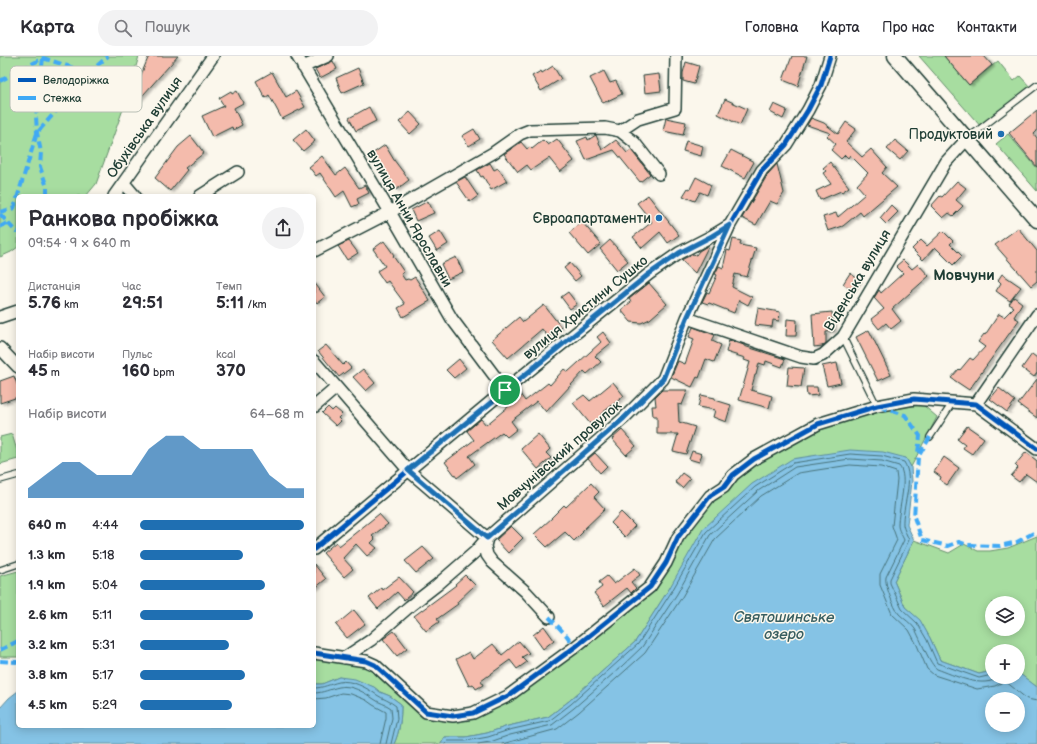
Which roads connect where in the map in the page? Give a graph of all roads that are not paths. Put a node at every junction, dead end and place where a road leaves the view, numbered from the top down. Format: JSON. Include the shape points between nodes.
{"nodes":[{"id":1,"x":213,"y":56,"type":"edge"},
{"id":2,"x":297,"y":56,"type":"edge"},
{"id":3,"x":328,"y":56,"type":"edge"},
{"id":4,"x":676,"y":56,"type":"edge"},
{"id":5,"x":830,"y":56,"type":"edge"},
{"id":6,"x":895,"y":56,"type":"edge"},
{"id":7,"x":304,"y":67,"type":"junction"},
{"id":8,"x":1037,"y":85,"type":"edge"},
{"id":9,"x":620,"y":131,"type":"junction"},
{"id":10,"x":967,"y":139,"type":"junction"},
{"id":11,"x":238,"y":172,"type":"dead end"},
{"id":12,"x":659,"y":174,"type":"dead end"},
{"id":13,"x":124,"y":183,"type":"junction"},
{"id":14,"x":116,"y":194,"type":"edge"},
{"id":15,"x":133,"y":194,"type":"edge"},
{"id":16,"x":203,"y":194,"type":"edge"},
{"id":17,"x":390,"y":212,"type":"junction"},
{"id":18,"x":1037,"y":220,"type":"edge"},
{"id":19,"x":730,"y":225,"type":"junction"},
{"id":20,"x":316,"y":250,"type":"edge"},
{"id":21,"x":16,"y":312,"type":"edge"},
{"id":22,"x":2,"y":315,"type":"edge"},
{"id":23,"x":1037,"y":316,"type":"edge"},
{"id":24,"x":687,"y":318,"type":"junction"},
{"id":25,"x":843,"y":337,"type":"junction"},
{"id":26,"x":0,"y":348,"type":"edge"},
{"id":27,"x":316,"y":363,"type":"edge"},
{"id":28,"x":16,"y":364,"type":"edge"},
{"id":29,"x":336,"y":388,"type":"junction"},
{"id":30,"x":505,"y":390,"type":"junction"},
{"id":31,"x":954,"y":402,"type":"junction"},
{"id":32,"x":976,"y":404,"type":"junction"},
{"id":33,"x":316,"y":405,"type":"edge"},
{"id":34,"x":877,"y":406,"type":"junction"},
{"id":35,"x":930,"y":437,"type":"dead end"},
{"id":36,"x":1037,"y":449,"type":"edge"},
{"id":37,"x":408,"y":470,"type":"junction"},
{"id":38,"x":16,"y":476,"type":"edge"},
{"id":39,"x":0,"y":480,"type":"edge"},
{"id":40,"x":487,"y":538,"type":"junction"},
{"id":41,"x":316,"y":547,"type":"edge"},
{"id":42,"x":16,"y":565,"type":"edge"},
{"id":43,"x":0,"y":570,"type":"edge"},
{"id":44,"x":549,"y":617,"type":"dead end"},
{"id":45,"x":316,"y":653,"type":"edge"},
{"id":46,"x":344,"y":658,"type":"junction"}],
"edges":[{"from":1,"to":13,"type":"street","name":"Обухівська вулиця"},
{"from":2,"to":7,"type":"street","name":"вулиця Анни Ярославни"},
{"from":3,"to":7,"type":"street"},
{"from":4,"to":9,"type":"street","via":[[675,108],[638,119]]},
{"from":5,"to":19,"type":"street","name":"вулиця Христини Сушко","via":[[821,85],[808,110],[786,145],[762,170]]},
{"from":6,"to":10,"type":"street"},
{"from":7,"to":17,"type":"street","name":"вулиця Анни Ярославни"},
{"from":8,"to":10,"type":"lane"},
{"from":9,"to":12,"type":"street","via":[[634,142]]},
{"from":9,"to":17,"type":"street","via":[[605,128],[530,130]]},
{"from":10,"to":18,"type":"street"},
{"from":10,"to":25,"type":"street","name":"Віденська вулиця","via":[[946,162]]},
{"from":11,"to":16,"type":"street"},
{"from":13,"to":14,"type":"street","name":"Обухівська вулиця"},
{"from":13,"to":15,"type":"street"},
{"from":17,"to":20,"type":"street"},
{"from":17,"to":30,"type":"street","name":"вулиця Анни Ярославни","via":[[452,319]]},
{"from":19,"to":24,"type":"street","name":"Мовчунівський провулок"},
{"from":19,"to":30,"type":"street","name":"вулиця Христини Сушко","via":[[679,253],[649,274]]},
{"from":21,"to":22,"type":"street"},
{"from":23,"to":32,"type":"street"},
{"from":24,"to":25,"type":"street","name":"Віденська вулиця","via":[[801,357],[814,359],[823,356]]},
{"from":24,"to":40,"type":"street","name":"Мовчунівський провулок","via":[[663,379],[624,418]]},
{"from":25,"to":34,"type":"lane"},
{"from":26,"to":28,"type":"street"},
{"from":27,"to":29,"type":"street"},
{"from":29,"to":33,"type":"street"},
{"from":29,"to":37,"type":"street"},
{"from":30,"to":37,"type":"street","name":"вулиця Христини Сушко"},
{"from":31,"to":32,"type":"street"},
{"from":31,"to":34,"type":"street","via":[[914,399]]},
{"from":31,"to":35,"type":"lane"},
{"from":32,"to":36,"type":"street"},
{"from":34,"to":46,"type":"street","via":[[818,424],[754,459],[733,475],[724,487],[710,496],[678,537],[666,563],[650,587],[581,643],[508,696],[472,713],[453,716],[426,712],[375,665]]},
{"from":37,"to":40,"type":"street"},
{"from":37,"to":41,"type":"street","name":"вулиця Христини Сушко"},
{"from":38,"to":39,"type":"lane"},
{"from":40,"to":44,"type":"street","via":[[485,546],[492,562],[526,592]]},
{"from":40,"to":46,"type":"street","name":"Мовчунівський провулок","via":[[437,585],[371,640]]},
{"from":42,"to":43,"type":"lane"},
{"from":45,"to":46,"type":"street"}]}
